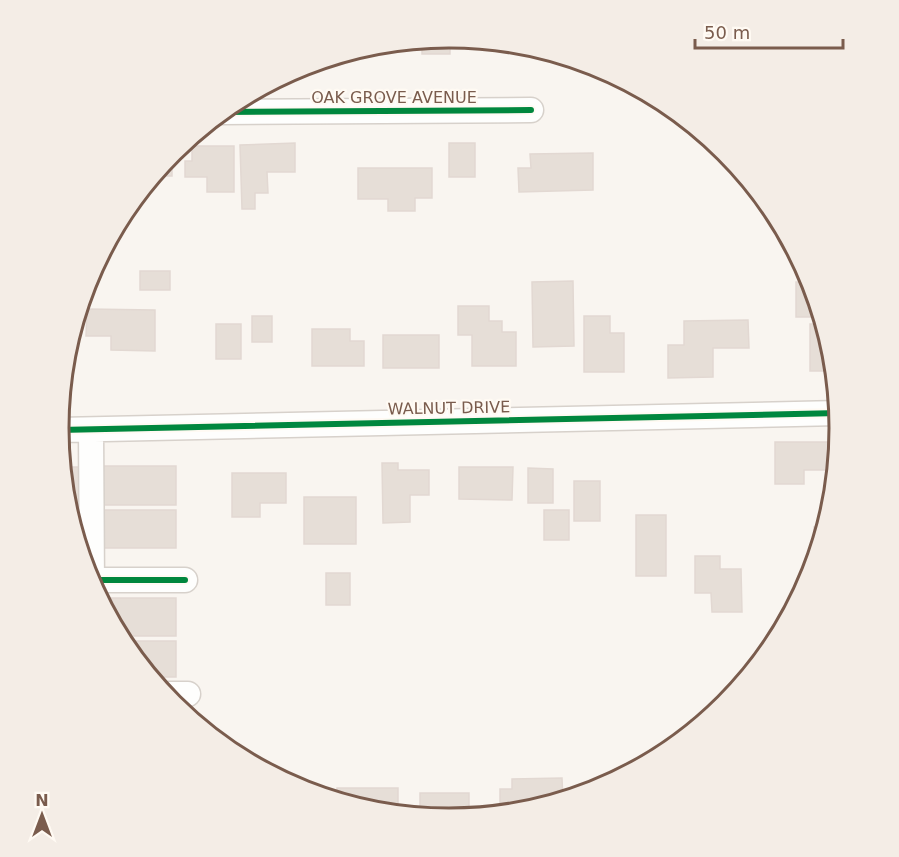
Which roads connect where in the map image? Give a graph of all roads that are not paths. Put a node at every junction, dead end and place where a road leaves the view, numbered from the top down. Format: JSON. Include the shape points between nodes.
{"nodes":[{"id":1,"x":531,"y":110,"type":"dead end"},
{"id":2,"x":238,"y":112,"type":"edge"},
{"id":3,"x":829,"y":413,"type":"edge"},
{"id":4,"x":69,"y":430,"type":"edge"},
{"id":5,"x":91,"y":430,"type":"junction"},
{"id":6,"x":91,"y":556,"type":"edge"},
{"id":7,"x":185,"y":580,"type":"dead end"},
{"id":8,"x":101,"y":581,"type":"edge"},
{"id":9,"x":176,"y":694,"type":"edge"},
{"id":10,"x":188,"y":694,"type":"dead end"}],
"edges":[{"from":1,"to":2,"type":"street","name":"OAK GROVE AVENUE"},
{"from":3,"to":5,"type":"street","name":"WALNUT DRIVE"},
{"from":4,"to":5,"type":"street","name":"WALNUT DRIVE"},
{"from":5,"to":6,"type":"street"},
{"from":7,"to":8,"type":"street"},
{"from":9,"to":10,"type":"street"}]}
